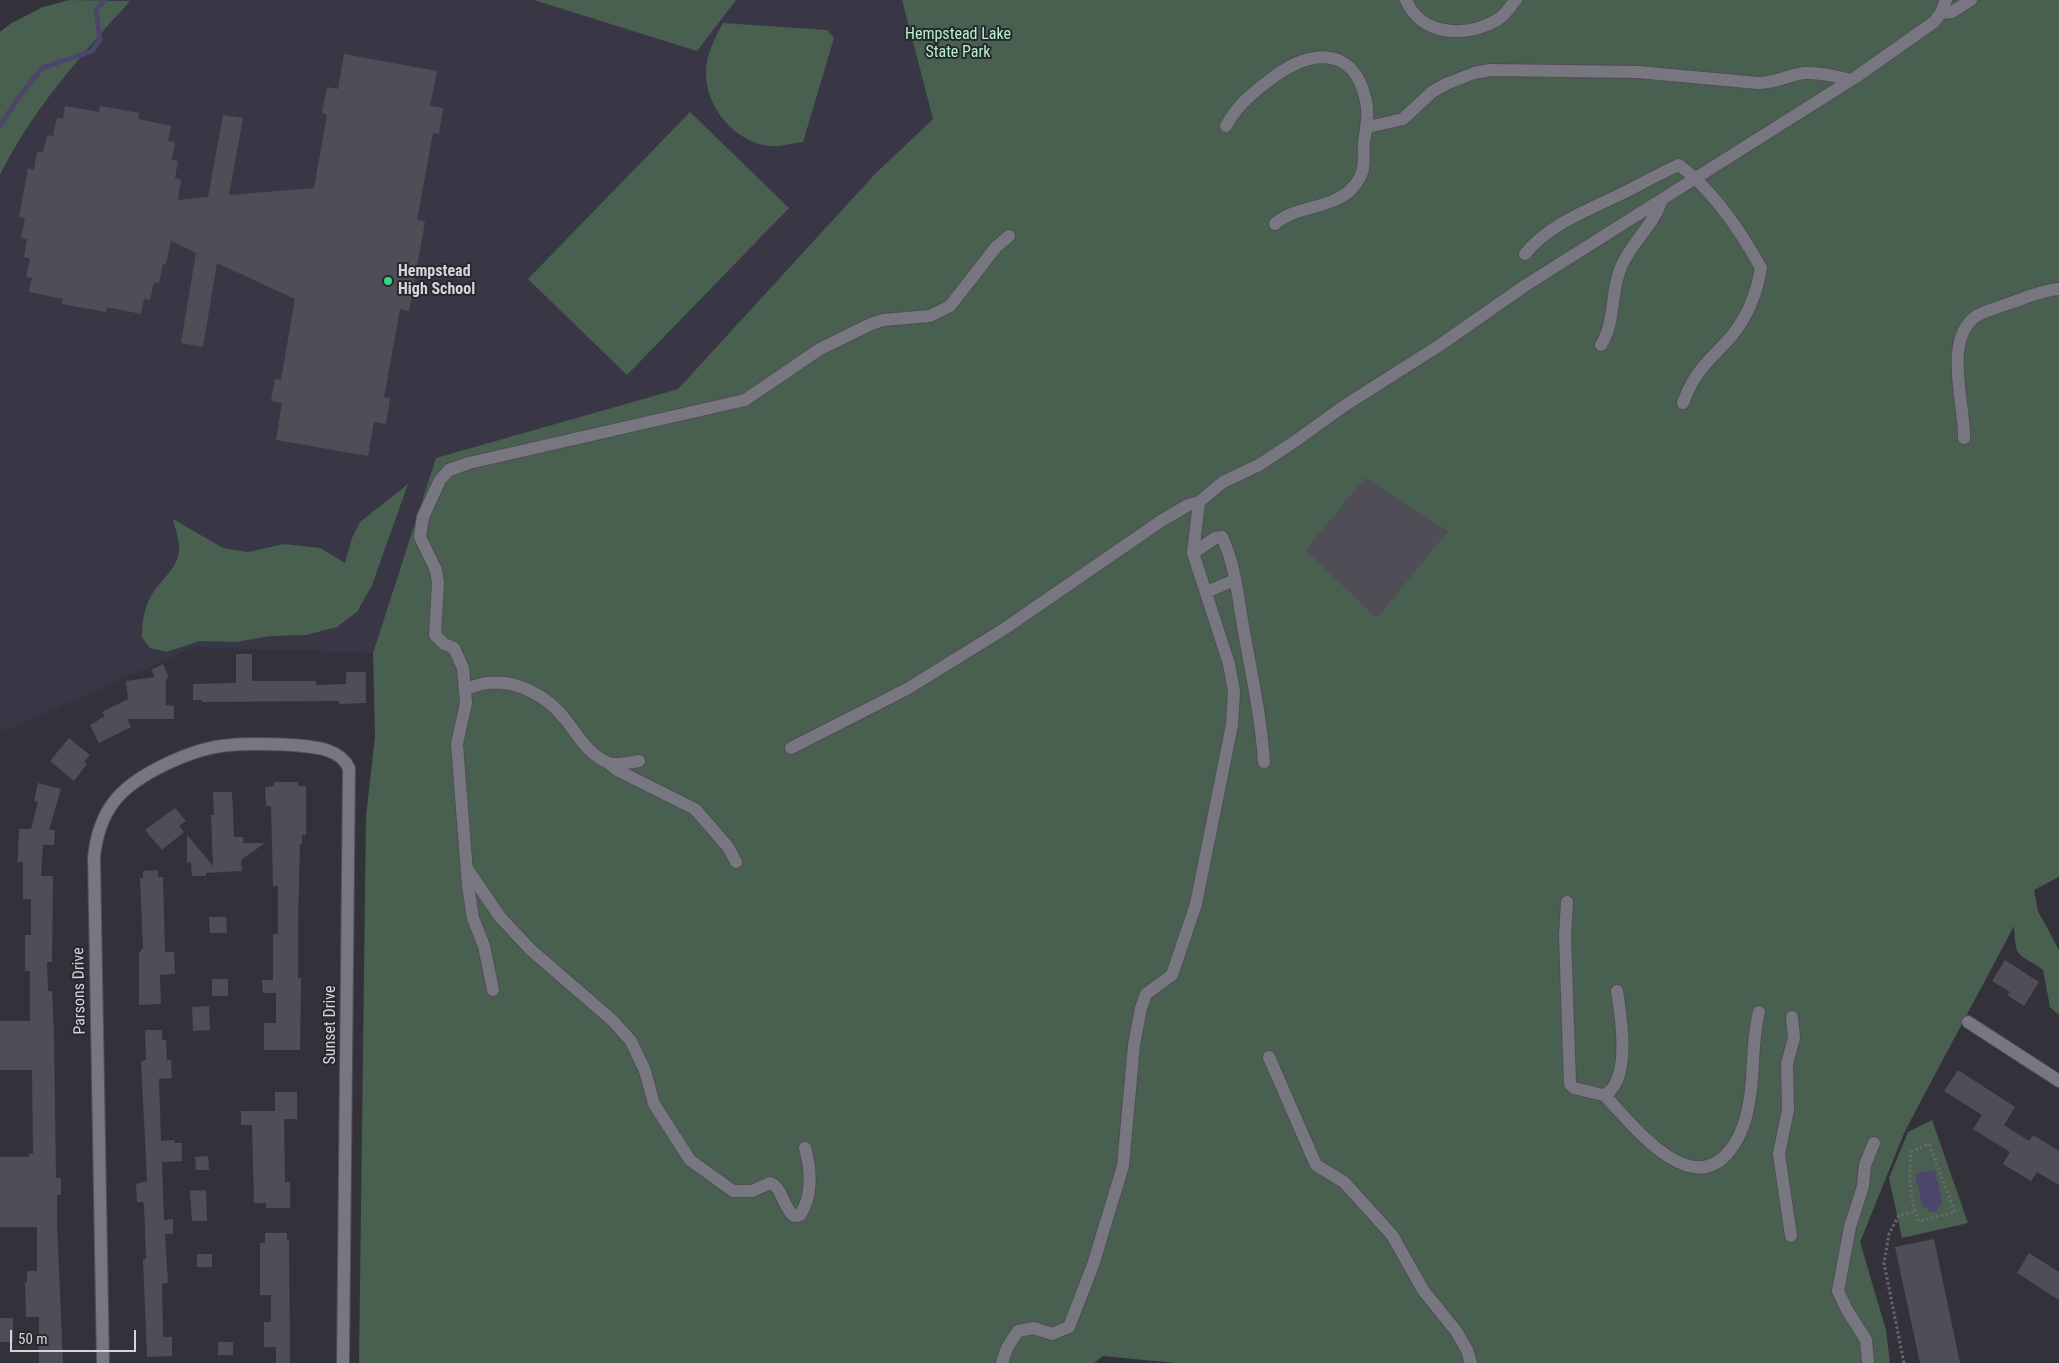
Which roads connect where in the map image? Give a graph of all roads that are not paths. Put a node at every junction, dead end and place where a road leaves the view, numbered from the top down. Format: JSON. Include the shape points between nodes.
{"nodes":[{"id":1,"x":1406,"y":0,"type":"edge"},
{"id":2,"x":1516,"y":0,"type":"edge"},
{"id":3,"x":1946,"y":0,"type":"edge"},
{"id":4,"x":1971,"y":0,"type":"edge"},
{"id":5,"x":1941,"y":13,"type":"junction"},
{"id":6,"x":1852,"y":80,"type":"junction"},
{"id":7,"x":1226,"y":126,"type":"dead end"},
{"id":8,"x":1368,"y":127,"type":"junction"},
{"id":9,"x":1696,"y":180,"type":"junction"},
{"id":10,"x":1661,"y":202,"type":"junction"},
{"id":11,"x":1275,"y":224,"type":"dead end"},
{"id":12,"x":1009,"y":236,"type":"dead end"},
{"id":13,"x":1525,"y":254,"type":"dead end"},
{"id":14,"x":2059,"y":289,"type":"edge"},
{"id":15,"x":1601,"y":345,"type":"dead end"},
{"id":16,"x":1683,"y":403,"type":"dead end"},
{"id":17,"x":1964,"y":438,"type":"dead end"},
{"id":18,"x":1198,"y":502,"type":"junction"},
{"id":19,"x":1193,"y":553,"type":"junction"},
{"id":20,"x":1235,"y":580,"type":"junction"},
{"id":21,"x":1206,"y":592,"type":"junction"},
{"id":22,"x":465,"y":689,"type":"junction"},
{"id":23,"x":277,"y":744,"type":"joint"},
{"id":24,"x":791,"y":748,"type":"dead end"},
{"id":25,"x":639,"y":761,"type":"dead end"},
{"id":26,"x":1264,"y":762,"type":"dead end"},
{"id":27,"x":610,"y":764,"type":"junction"},
{"id":28,"x":736,"y":862,"type":"dead end"},
{"id":29,"x":467,"y":868,"type":"junction"},
{"id":30,"x":1567,"y":902,"type":"dead end"},
{"id":31,"x":493,"y":990,"type":"dead end"},
{"id":32,"x":1617,"y":991,"type":"dead end"},
{"id":33,"x":1759,"y":1012,"type":"dead end"},
{"id":34,"x":1792,"y":1016,"type":"dead end"},
{"id":35,"x":1968,"y":1022,"type":"dead end"},
{"id":36,"x":1269,"y":1057,"type":"dead end"},
{"id":37,"x":2059,"y":1081,"type":"edge"},
{"id":38,"x":1607,"y":1096,"type":"junction"},
{"id":39,"x":1874,"y":1143,"type":"dead end"},
{"id":40,"x":805,"y":1148,"type":"dead end"},
{"id":41,"x":1791,"y":1236,"type":"dead end"},
{"id":42,"x":103,"y":1363,"type":"edge"},
{"id":43,"x":342,"y":1363,"type":"edge"},
{"id":44,"x":1002,"y":1363,"type":"edge"},
{"id":45,"x":1471,"y":1363,"type":"edge"},
{"id":46,"x":1868,"y":1363,"type":"edge"}],
"edges":[{"from":1,"to":2,"type":"street","via":[[1420,21],[1447,31],[1492,22],[1506,14]]},
{"from":3,"to":5,"type":"street"},
{"from":4,"to":5,"type":"street","via":[[1952,12]]},
{"from":5,"to":6,"type":"street","via":[[1934,22]]},
{"from":6,"to":8,"type":"street","via":[[1804,73],[1772,83],[1758,83],[1638,72],[1490,70],[1446,84],[1432,92],[1403,119]]},
{"from":6,"to":9,"type":"street"},
{"from":7,"to":8,"type":"street","via":[[1247,98],[1276,74],[1320,56],[1342,62],[1352,72],[1366,101]]},
{"from":8,"to":11,"type":"street","via":[[1364,142],[1366,162],[1354,188],[1331,201],[1284,216]]},
{"from":9,"to":10,"type":"street"},
{"from":9,"to":13,"type":"street","via":[[1679,165],[1566,221],[1535,241]]},
{"from":9,"to":16,"type":"street","via":[[1712,195],[1761,268],[1743,319],[1698,371]]},
{"from":10,"to":15,"type":"street","via":[[1620,269],[1610,326]]},
{"from":10,"to":18,"type":"street","via":[[1526,285],[1294,442],[1259,465],[1223,482]]},
{"from":12,"to":22,"type":"street","via":[[996,247],[950,306],[930,316],[871,324],[820,349],[745,400],[522,449],[450,470],[431,496],[420,537],[436,570],[438,582],[435,635],[454,648],[463,668]]},
{"from":14,"to":17,"type":"street","via":[[1976,316],[1961,336],[1958,352]]},
{"from":18,"to":19,"type":"street"},
{"from":18,"to":24,"type":"street","via":[[1161,521],[1061,591],[907,689]]},
{"from":19,"to":20,"type":"street","via":[[1216,538],[1222,538]]},
{"from":19,"to":21,"type":"street"},
{"from":20,"to":21,"type":"street"},
{"from":20,"to":26,"type":"street","via":[[1256,692]]},
{"from":21,"to":44,"type":"street","via":[[1229,664],[1234,691],[1232,725],[1196,904],[1172,975],[1146,994],[1141,1008],[1134,1045],[1122,1166],[1093,1265],[1069,1327],[1052,1334],[1034,1328],[1018,1331]]},
{"from":22,"to":27,"type":"street","via":[[488,683],[533,692],[551,704],[585,746]]},
{"from":22,"to":29,"type":"street","via":[[466,703],[457,744]]},
{"from":23,"to":42,"type":"street","name":"Parsons Drive","via":[[211,748],[172,762],[136,781],[113,803],[97,836],[94,857]]},
{"from":23,"to":43,"type":"street","name":"Sunset Drive","via":[[317,747],[345,760],[349,768]]},
{"from":25,"to":27,"type":"street"},
{"from":27,"to":28,"type":"street","via":[[695,809],[728,846]]},
{"from":29,"to":31,"type":"street","via":[[473,918],[484,946]]},
{"from":29,"to":40,"type":"street","via":[[488,902],[512,930],[631,1041],[645,1071],[654,1104],[690,1160],[733,1191],[752,1191],[770,1183],[775,1185],[788,1212],[794,1216],[800,1215],[805,1208],[809,1184],[810,1165]]},
{"from":30,"to":38,"type":"street","via":[[1565,935],[1570,1084],[1574,1088]]},
{"from":32,"to":38,"type":"street","via":[[1621,1022],[1620,1078]]},
{"from":33,"to":38,"type":"street","via":[[1753,1039],[1750,1103],[1730,1150],[1713,1166],[1689,1165],[1662,1153],[1641,1135]]},
{"from":34,"to":41,"type":"street","via":[[1794,1038],[1787,1064],[1788,1110],[1779,1154]]},
{"from":35,"to":37,"type":"street"},
{"from":36,"to":45,"type":"street","via":[[1316,1165],[1344,1182],[1392,1235],[1423,1290],[1456,1331]]},
{"from":39,"to":46,"type":"street","via":[[1865,1165],[1838,1291],[1866,1340]]}]}
